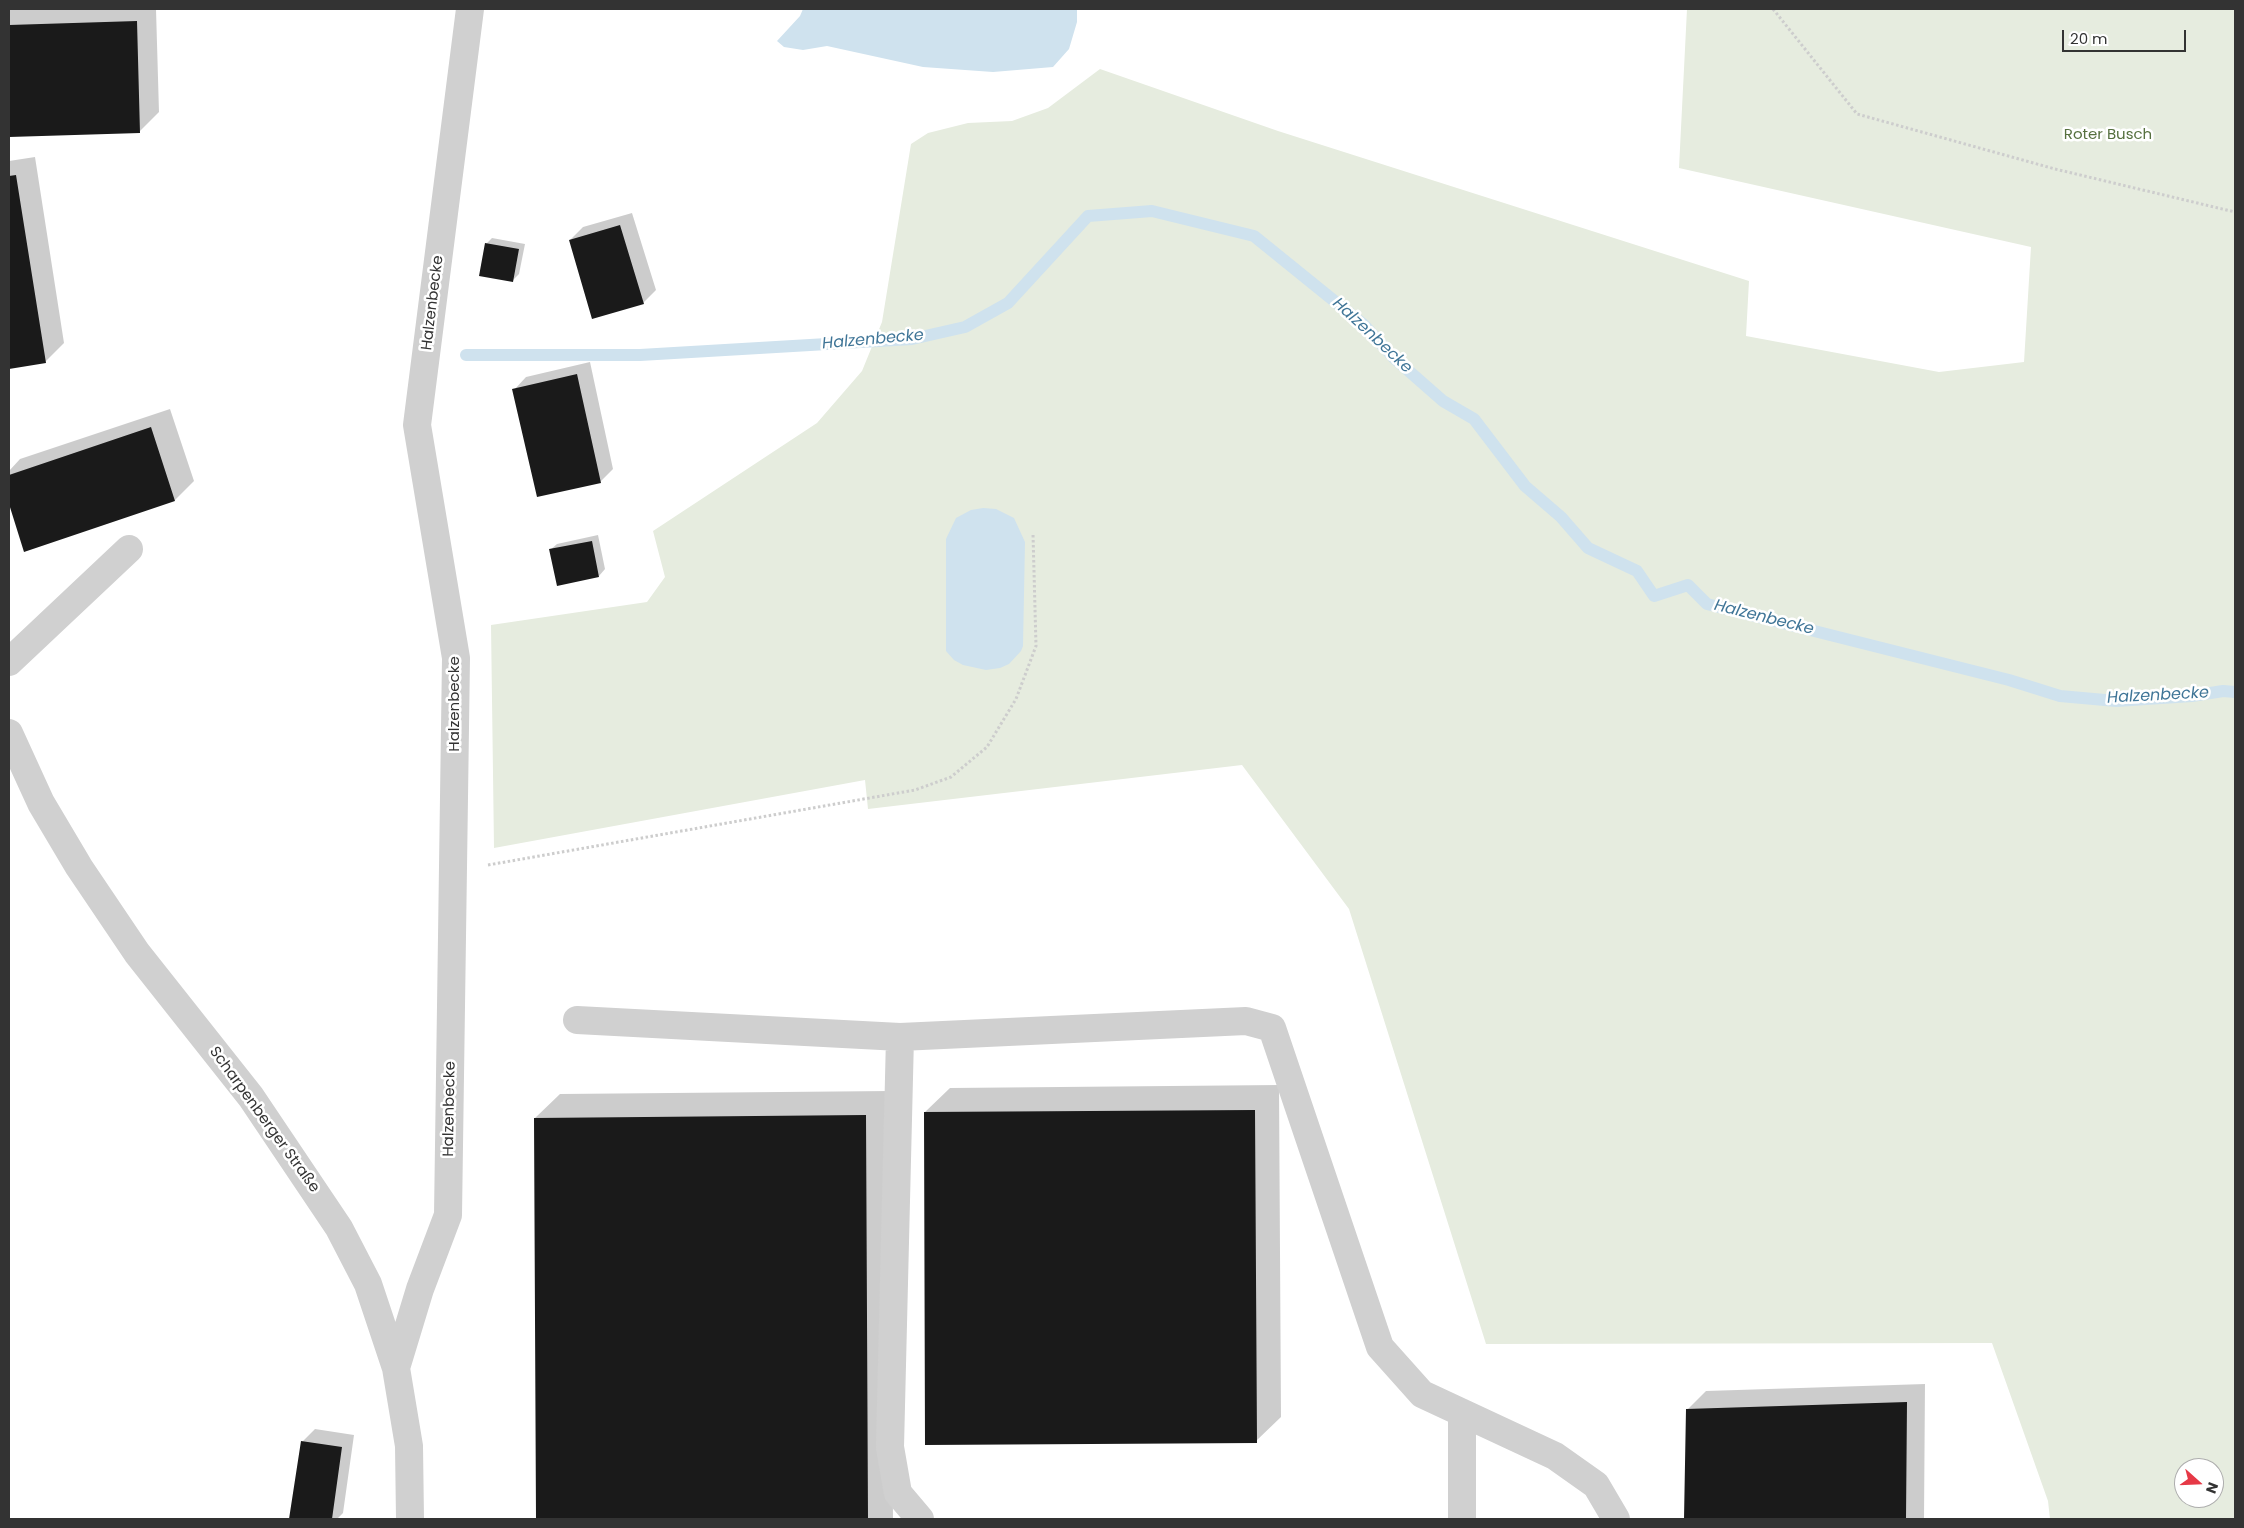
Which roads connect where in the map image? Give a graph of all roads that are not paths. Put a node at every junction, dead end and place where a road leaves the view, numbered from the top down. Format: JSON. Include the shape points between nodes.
{"nodes":[{"id":1,"x":470,"y":9,"type":"edge"},
{"id":2,"x":129,"y":549,"type":"dead end"},
{"id":3,"x":9,"y":662,"type":"edge"},
{"id":4,"x":9,"y":733,"type":"edge"},
{"id":5,"x":577,"y":1020,"type":"dead end"},
{"id":6,"x":900,"y":1038,"type":"junction"},
{"id":7,"x":396,"y":1368,"type":"junction"},
{"id":8,"x":1462,"y":1413,"type":"junction"},
{"id":9,"x":410,"y":1519,"type":"edge"},
{"id":10,"x":920,"y":1519,"type":"edge"},
{"id":11,"x":1462,"y":1519,"type":"edge"},
{"id":12,"x":1616,"y":1519,"type":"edge"}],
"edges":[{"from":1,"to":7,"type":"street","name":"Halzenbecke","via":[[417,425],[456,658],[448,1215],[420,1289]]},
{"from":2,"to":3,"type":"street"},
{"from":4,"to":7,"type":"street","name":"Scharpenberger Straße","via":[[41,803],[79,867],[137,952],[251,1097],[339,1228],[368,1284]]},
{"from":5,"to":6,"type":"street"},
{"from":6,"to":8,"type":"street","via":[[1246,1022],[1272,1028],[1380,1347],[1422,1394]]},
{"from":6,"to":10,"type":"street","via":[[890,1447],[898,1493]]},
{"from":7,"to":9,"type":"street","name":"Scharpenberger Straße","via":[[409,1446]]},
{"from":8,"to":11,"type":"street"},
{"from":8,"to":12,"type":"street","via":[[1556,1456],[1596,1485]]}]}
